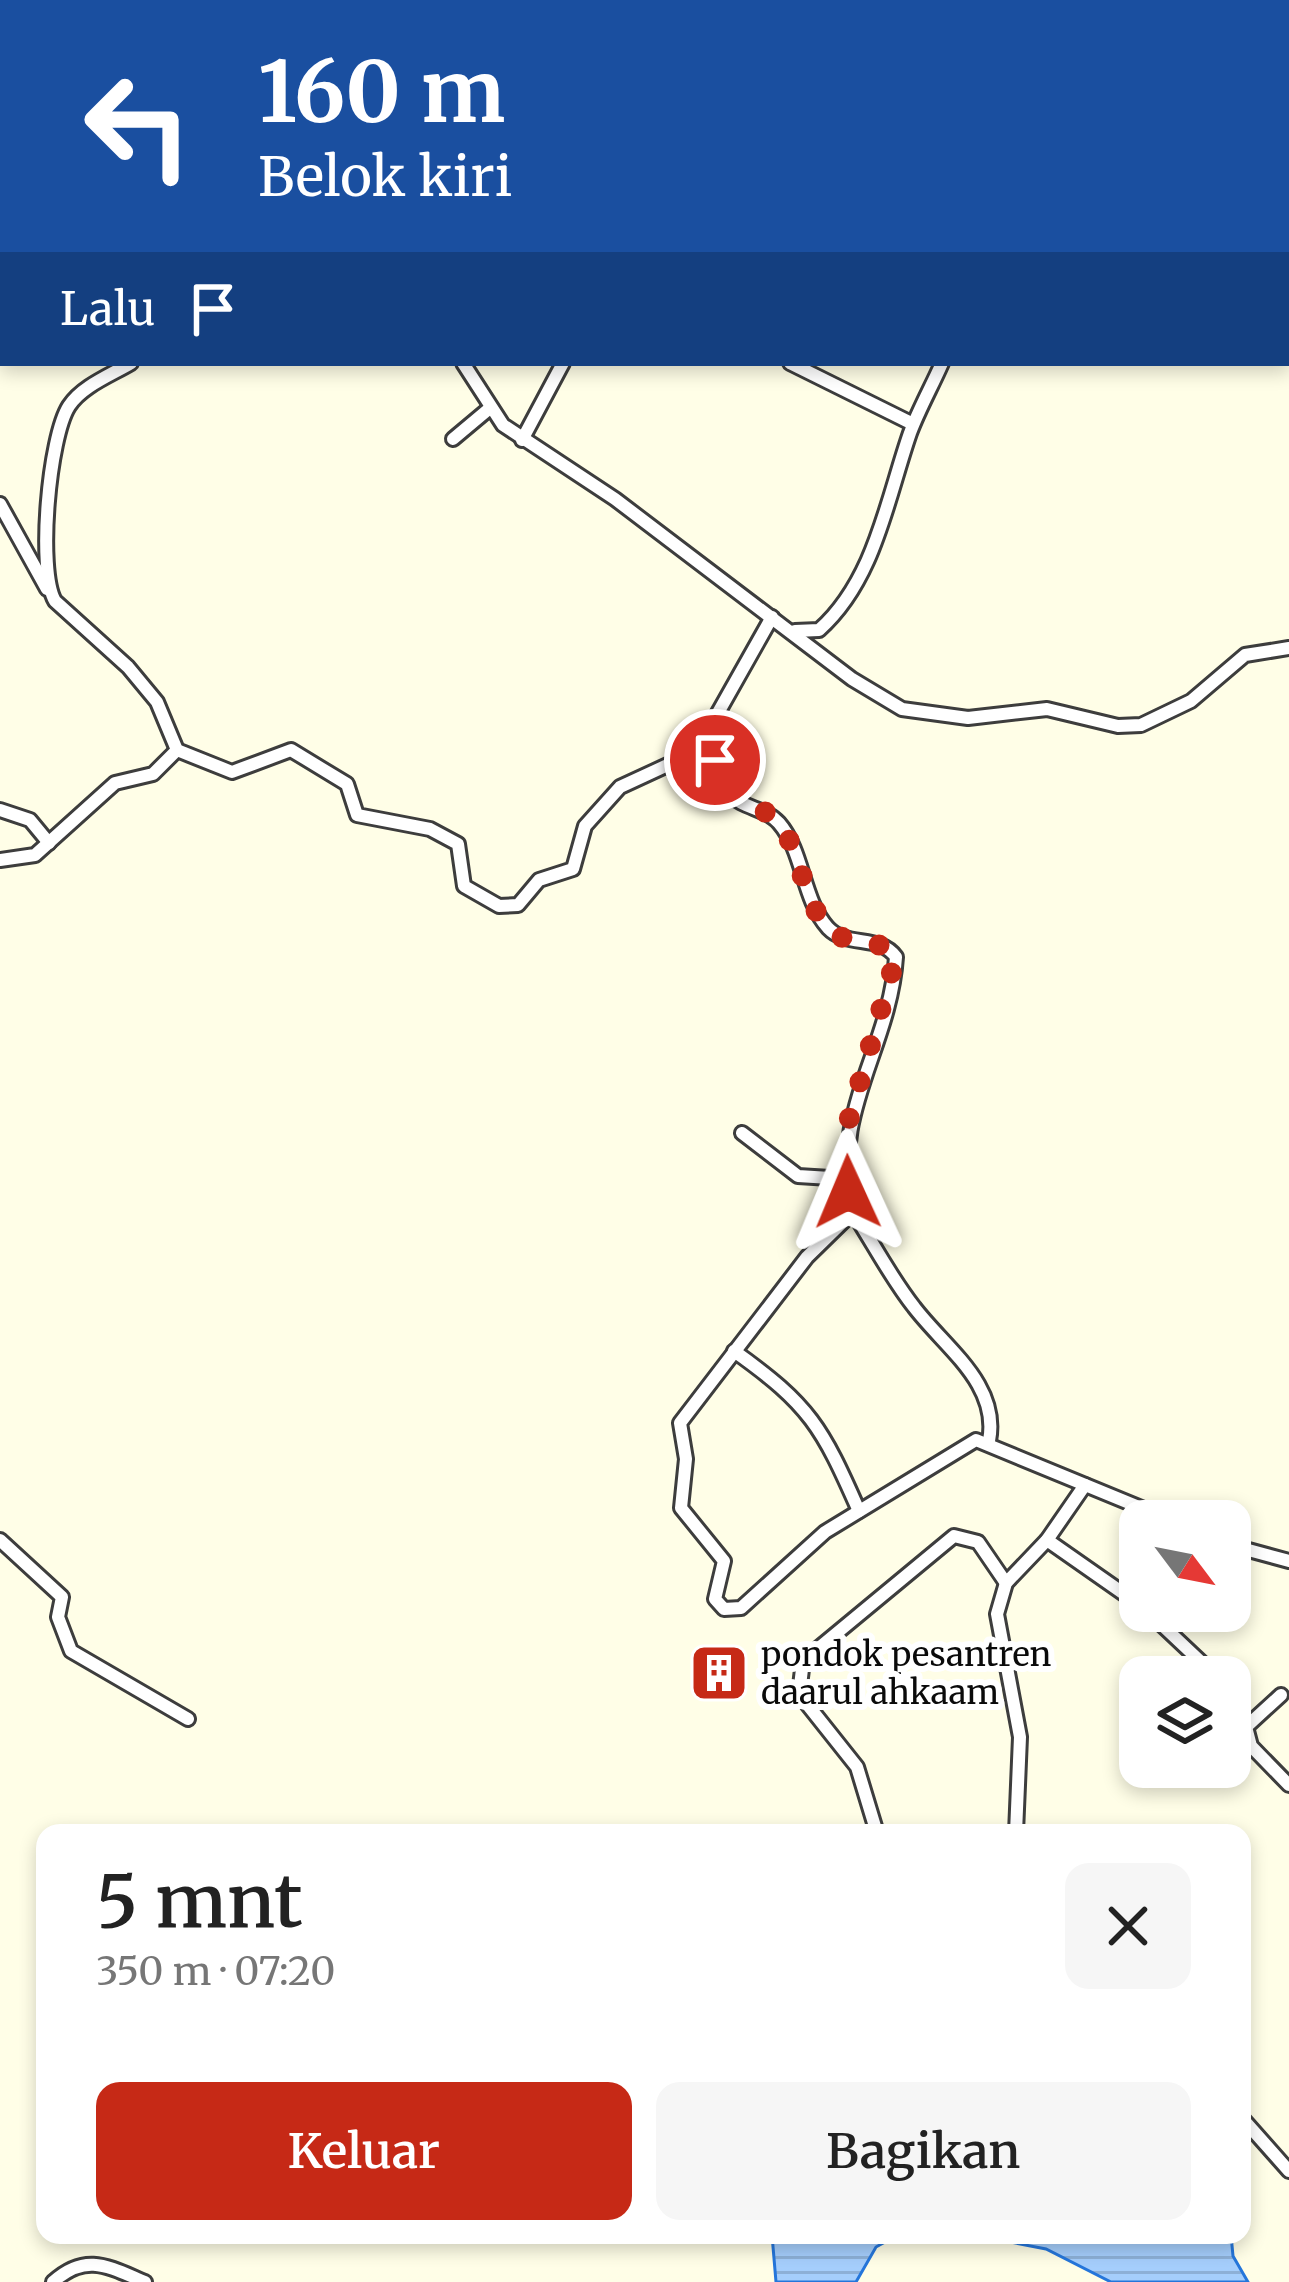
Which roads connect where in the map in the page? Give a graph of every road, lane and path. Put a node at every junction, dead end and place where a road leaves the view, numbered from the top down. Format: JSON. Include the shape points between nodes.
{"nodes":[{"id":1,"x":126,"y":366,"type":"edge"},
{"id":2,"x":465,"y":366,"type":"edge"},
{"id":3,"x":561,"y":366,"type":"edge"},
{"id":4,"x":796,"y":366,"type":"edge"},
{"id":5,"x":941,"y":366,"type":"edge"},
{"id":6,"x":490,"y":408,"type":"junction"},
{"id":7,"x":913,"y":424,"type":"junction"},
{"id":8,"x":453,"y":439,"type":"dead end"},
{"id":9,"x":522,"y":440,"type":"junction"},
{"id":10,"x":1,"y":506,"type":"edge"},
{"id":11,"x":48,"y":589,"type":"junction"},
{"id":12,"x":772,"y":617,"type":"junction"},
{"id":13,"x":794,"y":631,"type":"junction"},
{"id":14,"x":1289,"y":648,"type":"edge"},
{"id":15,"x":706,"y":734,"type":"junction"},
{"id":16,"x":177,"y":750,"type":"junction"},
{"id":17,"x":0,"y":810,"type":"edge"},
{"id":18,"x":49,"y":843,"type":"junction"},
{"id":19,"x":1,"y":858,"type":"edge"},
{"id":20,"x":742,"y":1133,"type":"dead end"},
{"id":21,"x":846,"y":1179,"type":"junction"},
{"id":22,"x":853,"y":1212,"type":"junction"},
{"id":23,"x":734,"y":1351,"type":"junction"},
{"id":24,"x":989,"y":1441,"type":"junction"},
{"id":25,"x":1085,"y":1485,"type":"junction"},
{"id":26,"x":1122,"y":1500,"type":"edge"},
{"id":27,"x":859,"y":1511,"type":"junction"},
{"id":28,"x":0,"y":1540,"type":"edge"},
{"id":29,"x":1047,"y":1540,"type":"junction"},
{"id":30,"x":1251,"y":1551,"type":"edge"},
{"id":31,"x":1289,"y":1561,"type":"edge"},
{"id":32,"x":1006,"y":1583,"type":"junction"},
{"id":33,"x":1119,"y":1590,"type":"edge"},
{"id":34,"x":1169,"y":1632,"type":"edge"},
{"id":35,"x":1194,"y":1656,"type":"edge"},
{"id":36,"x":1281,"y":1695,"type":"dead end"},
{"id":37,"x":188,"y":1719,"type":"dead end"},
{"id":38,"x":1251,"y":1722,"type":"edge"},
{"id":39,"x":1251,"y":1746,"type":"edge"},
{"id":40,"x":1289,"y":1785,"type":"edge"},
{"id":41,"x":874,"y":1824,"type":"edge"},
{"id":42,"x":1016,"y":1824,"type":"edge"},
{"id":43,"x":1251,"y":2127,"type":"edge"},
{"id":44,"x":1289,"y":2171,"type":"edge"},
{"id":45,"x":53,"y":2282,"type":"edge"},
{"id":46,"x":146,"y":2282,"type":"edge"}],
"edges":[{"from":1,"to":11,"type":"street","via":[[78,396],[65,414],[44,534]]},
{"from":2,"to":6,"type":"street"},
{"from":3,"to":9,"type":"street"},
{"from":4,"to":7,"type":"street"},
{"from":5,"to":7,"type":"street"},
{"from":6,"to":8,"type":"street"},
{"from":6,"to":9,"type":"street"},
{"from":7,"to":13,"type":"street","via":[[891,502],[855,580],[819,630]]},
{"from":9,"to":12,"type":"street"},
{"from":10,"to":11,"type":"street"},
{"from":11,"to":16,"type":"street","via":[[157,702]]},
{"from":12,"to":13,"type":"street"},
{"from":12,"to":15,"type":"street"},
{"from":13,"to":14,"type":"street","via":[[902,709],[968,718],[1048,710],[1131,727],[1191,701],[1245,656]]},
{"from":15,"to":16,"type":"street","via":[[687,756],[620,787],[586,826],[573,869],[539,880],[513,906],[464,886],[458,844],[430,829],[357,814],[347,784],[291,749],[232,772]]},
{"from":15,"to":21,"type":"street","via":[[730,794],[785,832],[828,928],[886,946],[896,957],[850,1116]]},
{"from":16,"to":18,"type":"street","via":[[153,774],[115,783]]},
{"from":17,"to":18,"type":"street","via":[[30,820]]},
{"from":18,"to":19,"type":"street","via":[[31,856]]},
{"from":20,"to":21,"type":"street","via":[[798,1176]]},
{"from":21,"to":22,"type":"street"},
{"from":22,"to":23,"type":"street"},
{"from":22,"to":24,"type":"street","via":[[911,1304],[973,1376],[989,1405]]},
{"from":23,"to":27,"type":"street","via":[[820,1425]]},
{"from":23,"to":27,"type":"street","via":[[680,1429],[680,1503],[724,1561],[714,1592],[719,1605],[741,1608],[802,1549]]},
{"from":24,"to":25,"type":"street"},
{"from":24,"to":27,"type":"street","via":[[969,1442]]},
{"from":25,"to":26,"type":"street"},
{"from":25,"to":29,"type":"street"},
{"from":28,"to":37,"type":"street","via":[[62,1597],[58,1618],[71,1652]]},
{"from":29,"to":32,"type":"street"},
{"from":29,"to":33,"type":"street"},
{"from":30,"to":31,"type":"street"},
{"from":32,"to":41,"type":"street","via":[[978,1542],[954,1536],[803,1661],[799,1694],[857,1767]]},
{"from":32,"to":42,"type":"street","via":[[997,1614],[1020,1737]]},
{"from":34,"to":35,"type":"street"},
{"from":36,"to":38,"type":"street"},
{"from":39,"to":40,"type":"street"},
{"from":43,"to":44,"type":"street"},
{"from":45,"to":46,"type":"street","via":[[91,2262]]}]}
